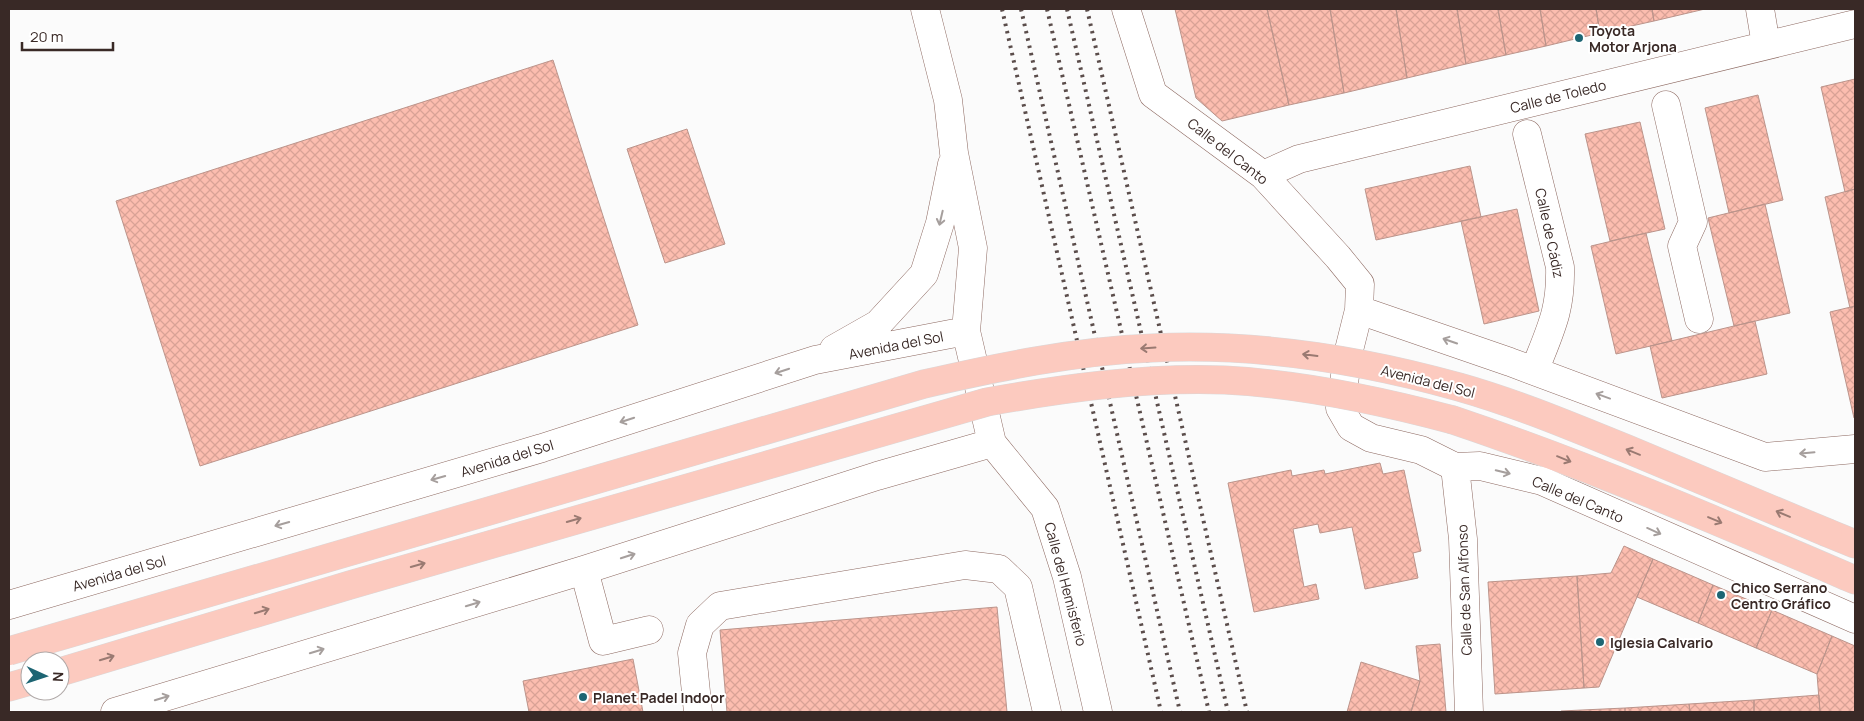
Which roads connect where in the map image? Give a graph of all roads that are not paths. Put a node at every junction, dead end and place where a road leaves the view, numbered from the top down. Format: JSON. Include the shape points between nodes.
{"nodes":[{"id":1,"x":925,"y":9,"type":"edge"},
{"id":2,"x":1126,"y":9,"type":"edge"},
{"id":3,"x":1760,"y":9,"type":"edge"},
{"id":4,"x":1855,"y":24,"type":"edge"},
{"id":5,"x":1766,"y":45,"type":"junction"},
{"id":6,"x":1666,"y":105,"type":"dead end"},
{"id":7,"x":1527,"y":134,"type":"dead end"},
{"id":8,"x":954,"y":153,"type":"junction"},
{"id":9,"x":1263,"y":175,"type":"junction"},
{"id":10,"x":1360,"y":310,"type":"junction"},
{"id":11,"x":1699,"y":319,"type":"dead end"},
{"id":12,"x":966,"y":331,"type":"junction"},
{"id":13,"x":1539,"y":359,"type":"dead end"},
{"id":14,"x":815,"y":360,"type":"junction"},
{"id":15,"x":992,"y":443,"type":"junction"},
{"id":16,"x":1855,"y":449,"type":"edge"},
{"id":17,"x":1455,"y":467,"type":"junction"},
{"id":18,"x":1855,"y":544,"type":"edge"},
{"id":19,"x":584,"y":570,"type":"junction"},
{"id":20,"x":1855,"y":580,"type":"edge"},
{"id":21,"x":9,"y":605,"type":"edge"},
{"id":22,"x":1855,"y":619,"type":"edge"},
{"id":23,"x":649,"y":630,"type":"dead end"},
{"id":24,"x":9,"y":651,"type":"edge"},
{"id":25,"x":70,"y":669,"type":"edge"},
{"id":26,"x":115,"y":712,"type":"edge"},
{"id":27,"x":698,"y":712,"type":"edge"},
{"id":28,"x":1047,"y":712,"type":"edge"},
{"id":29,"x":1098,"y":712,"type":"edge"},
{"id":30,"x":1469,"y":712,"type":"edge"}],
"edges":[{"from":1,"to":8,"type":"street","via":[[948,100]]},
{"from":2,"to":9,"type":"street","name":"Calle del Canto","via":[[1153,94]]},
{"from":3,"to":5,"type":"street"},
{"from":4,"to":5,"type":"street","name":"Calle de Toledo"},
{"from":5,"to":9,"type":"street","name":"Calle de Toledo","via":[[1299,160]]},
{"from":6,"to":11,"type":"street","via":[[1693,222],[1682,246]]},
{"from":7,"to":13,"type":"street","name":"Calle de Cádiz","via":[[1560,267],[1557,314]]},
{"from":8,"to":12,"type":"street","via":[[973,248]]},
{"from":8,"to":14,"type":"street","one_way":true,"via":[[940,223],[924,274],[878,324]]},
{"from":9,"to":10,"type":"street","name":"Calle del Canto","via":[[1360,284]]},
{"from":16,"to":10,"type":"street","one_way":true,"via":[[1765,457]]},
{"from":10,"to":17,"type":"street","name":"Calle del Canto","via":[[1349,350],[1340,408],[1351,427],[1371,438],[1421,450]]},
{"from":12,"to":14,"type":"street","name":"Avenida del Sol"},
{"from":12,"to":15,"type":"street"},
{"from":14,"to":21,"type":"street","name":"Avenida del Sol","one_way":true,"via":[[542,448]]},
{"from":19,"to":15,"type":"street","one_way":true,"via":[[877,476]]},
{"from":15,"to":29,"type":"street","name":"Calle del Hemisferio","via":[[1045,508],[1067,577]]},
{"from":17,"to":22,"type":"street","name":"Calle del Canto","one_way":true,"via":[[1480,466],[1542,481]]},
{"from":17,"to":30,"type":"street","name":"Calle de San Alfonso","via":[[1463,539]]},
{"from":18,"to":24,"type":"main road","name":"Avenida del Sol","one_way":true,"bridge":true,"via":[[1544,415],[1460,387],[1314,355],[1225,347],[1150,348],[1062,357],[924,384]]},
{"from":19,"to":23,"type":"street","via":[[603,640]]},
{"from":26,"to":19,"type":"street","one_way":true},
{"from":25,"to":20,"type":"main road","one_way":true,"bridge":true,"via":[[933,416],[987,402],[1069,388],[1154,381],[1225,380],[1310,390],[1382,401],[1452,420],[1534,447]]},
{"from":27,"to":28,"type":"street","via":[[692,653],[700,625],[720,606],[965,565],[999,569],[1018,587]]}]}
